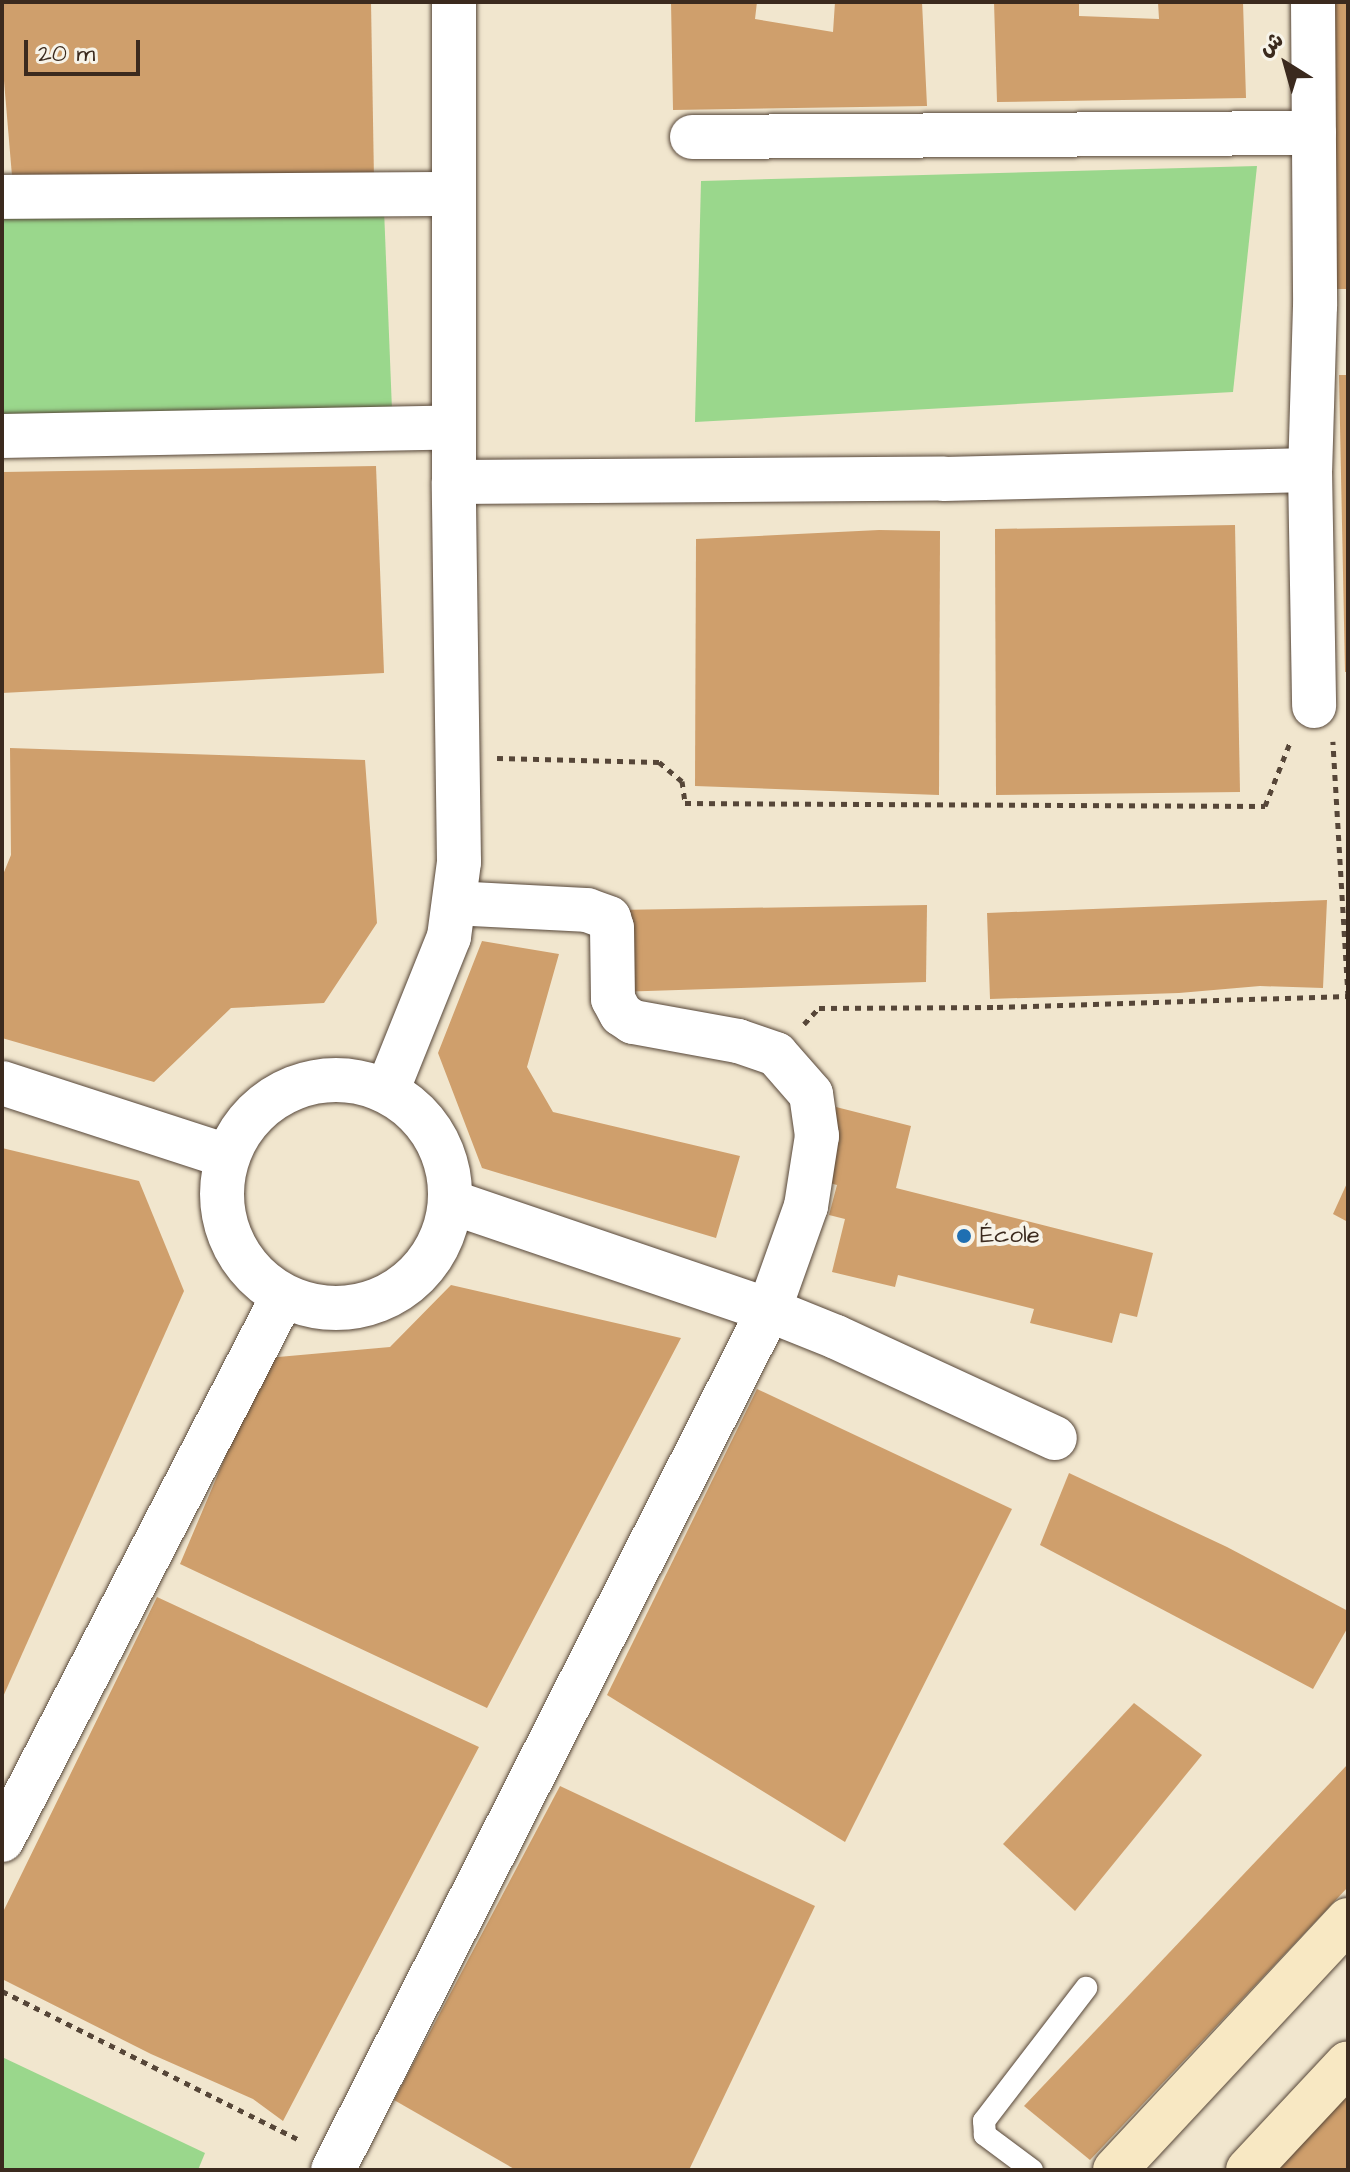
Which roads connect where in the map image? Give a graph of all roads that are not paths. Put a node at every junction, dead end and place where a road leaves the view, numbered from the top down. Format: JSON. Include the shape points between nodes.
{"nodes":[{"id":1,"x":454,"y":2,"type":"edge"},
{"id":2,"x":1313,"y":2,"type":"edge"},
{"id":3,"x":1314,"y":133,"type":"junction"},
{"id":4,"x":692,"y":137,"type":"dead end"},
{"id":5,"x":453,"y":194,"type":"junction"},
{"id":6,"x":2,"y":197,"type":"edge"},
{"id":7,"x":1331,"y":306,"type":"edge"},
{"id":8,"x":454,"y":427,"type":"junction"},
{"id":9,"x":2,"y":436,"type":"edge"},
{"id":10,"x":1310,"y":470,"type":"junction"},
{"id":11,"x":454,"y":482,"type":"junction"},
{"id":12,"x":1314,"y":706,"type":"road end"},
{"id":13,"x":455,"y":903,"type":"junction"},
{"id":14,"x":2,"y":1083,"type":"edge"},
{"id":15,"x":387,"y":1091,"type":"junction"},
{"id":16,"x":227,"y":1156,"type":"junction"},
{"id":17,"x":451,"y":1202,"type":"junction"},
{"id":18,"x":283,"y":1296,"type":"junction"},
{"id":19,"x":769,"y":1310,"type":"junction"},
{"id":20,"x":1055,"y":1438,"type":"dead end"},
{"id":21,"x":2,"y":1840,"type":"edge"},
{"id":22,"x":1348,"y":1920,"type":"edge"},
{"id":23,"x":1086,"y":1988,"type":"dead end"},
{"id":24,"x":1348,"y":2063,"type":"edge"},
{"id":25,"x":335,"y":2164,"type":"edge"},
{"id":26,"x":1032,"y":2170,"type":"edge"},
{"id":27,"x":1115,"y":2170,"type":"edge"},
{"id":28,"x":1248,"y":2170,"type":"edge"}],
"edges":[{"from":1,"to":5,"type":"street"},
{"from":2,"to":3,"type":"street"},
{"from":3,"to":4,"type":"street"},
{"from":3,"to":7,"type":"street"},
{"from":5,"to":6,"type":"street"},
{"from":5,"to":8,"type":"street"},
{"from":7,"to":10,"type":"street"},
{"from":8,"to":9,"type":"street"},
{"from":8,"to":11,"type":"street"},
{"from":10,"to":11,"type":"street"},
{"from":10,"to":12,"type":"street"},
{"from":11,"to":13,"type":"street","via":[[460,758]]},
{"from":13,"to":15,"type":"street","via":[[437,972]]},
{"from":13,"to":19,"type":"street","via":[[597,911],[611,923],[613,999],[627,1019],[776,1054],[811,1094],[817,1136],[806,1206]]},
{"from":14,"to":16,"type":"street"},
{"from":15,"to":16,"type":"street","via":[[350,1080],[311,1082],[275,1097],[246,1123]]},
{"from":15,"to":17,"type":"street","via":[[423,1118],[445,1157]]},
{"from":16,"to":18,"type":"street","via":[[221,1197],[229,1237],[251,1272]]},
{"from":17,"to":18,"type":"street","via":[[442,1238],[422,1271],[392,1294],[357,1308],[318,1308]]},
{"from":17,"to":19,"type":"street"},
{"from":18,"to":21,"type":"street"},
{"from":19,"to":20,"type":"street"},
{"from":19,"to":25,"type":"street"},
{"from":22,"to":27,"type":"street"},
{"from":23,"to":26,"type":"lane","via":[[984,2121],[985,2135]]},
{"from":24,"to":28,"type":"street"}]}
